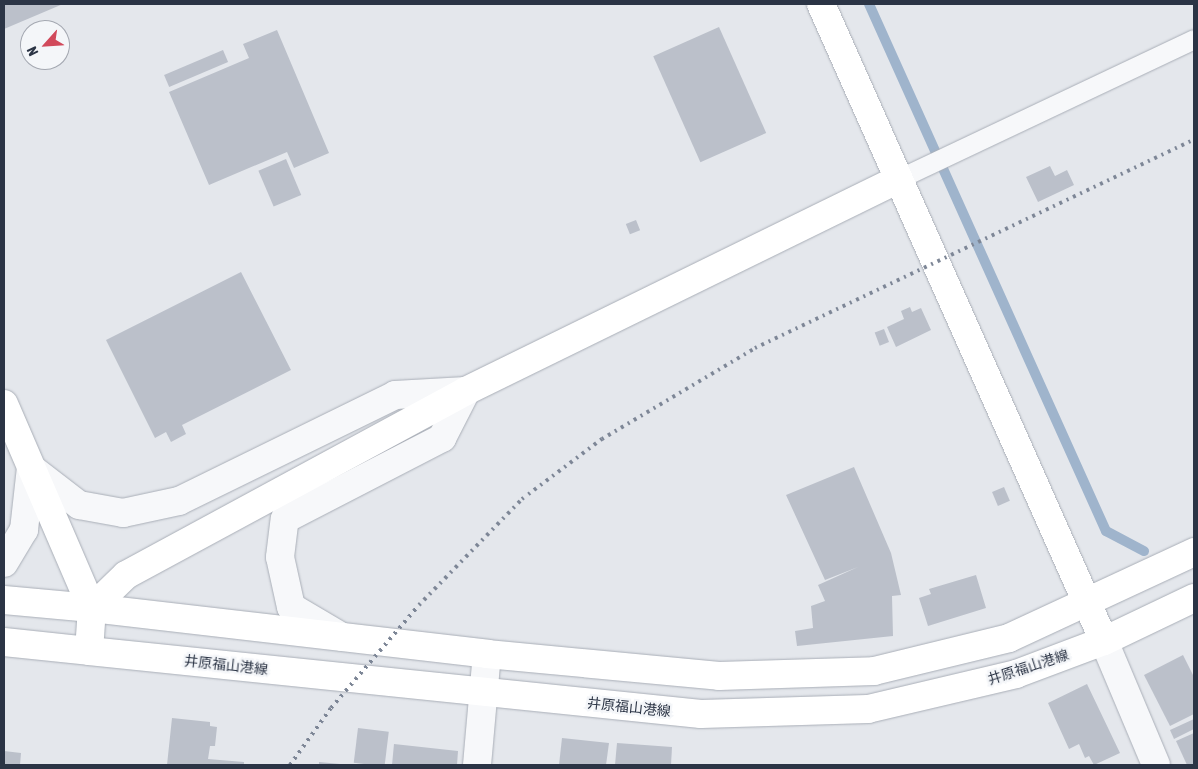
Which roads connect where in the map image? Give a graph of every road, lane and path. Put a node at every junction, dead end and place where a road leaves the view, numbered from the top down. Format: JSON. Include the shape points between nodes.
{"nodes":[{"id":1,"x":821,"y":4,"type":"edge"},
{"id":2,"x":1194,"y":39,"type":"edge"},
{"id":3,"x":907,"y":175,"type":"junction"},
{"id":4,"x":466,"y":391,"type":"junction"},
{"id":5,"x":4,"y":404,"type":"edge"},
{"id":6,"x":31,"y":468,"type":"junction"},
{"id":7,"x":1194,"y":552,"type":"edge"},
{"id":8,"x":4,"y":563,"type":"edge"},
{"id":9,"x":1194,"y":598,"type":"edge"},
{"id":10,"x":4,"y":600,"type":"edge"},
{"id":11,"x":1087,"y":603,"type":"junction"},
{"id":12,"x":92,"y":608,"type":"junction"},
{"id":13,"x":342,"y":637,"type":"junction"},
{"id":14,"x":1104,"y":641,"type":"junction"},
{"id":15,"x":4,"y":642,"type":"edge"},
{"id":16,"x":89,"y":651,"type":"junction"},
{"id":17,"x":487,"y":654,"type":"junction"},
{"id":18,"x":482,"y":692,"type":"junction"},
{"id":19,"x":477,"y":765,"type":"edge"},
{"id":20,"x":1156,"y":765,"type":"edge"}],
"edges":[{"from":1,"to":3,"type":"main road"},
{"from":2,"to":3,"type":"lane"},
{"from":3,"to":4,"type":"main road"},
{"from":3,"to":11,"type":"main road"},
{"from":4,"to":6,"type":"street","via":[[395,395],[180,501],[123,513],[79,505]]},
{"from":4,"to":12,"type":"main road","via":[[126,576]]},
{"from":4,"to":13,"type":"street","via":[[442,438],[285,520],[280,557],[291,607]]},
{"from":5,"to":6,"type":"main road"},
{"from":6,"to":8,"type":"street","via":[[24,530]]},
{"from":6,"to":12,"type":"main road"},
{"from":7,"to":11,"type":"main road"},
{"from":9,"to":14,"type":"main road","name":"井原福山港線"},
{"from":10,"to":12,"type":"main road"},
{"from":11,"to":14,"type":"main road"},
{"from":11,"to":17,"type":"main road","via":[[1009,638],[874,671],[719,676]]},
{"from":12,"to":13,"type":"main road"},
{"from":12,"to":16,"type":"main road"},
{"from":13,"to":17,"type":"main road"},
{"from":14,"to":18,"type":"main road","name":"井原福山港線","via":[[1016,674],[868,709],[702,714]]},
{"from":14,"to":20,"type":"street"},
{"from":15,"to":16,"type":"main road","name":"井原福山港線"},
{"from":16,"to":18,"type":"main road","name":"井原福山港線"},
{"from":17,"to":18,"type":"street"},
{"from":18,"to":19,"type":"street"}]}
